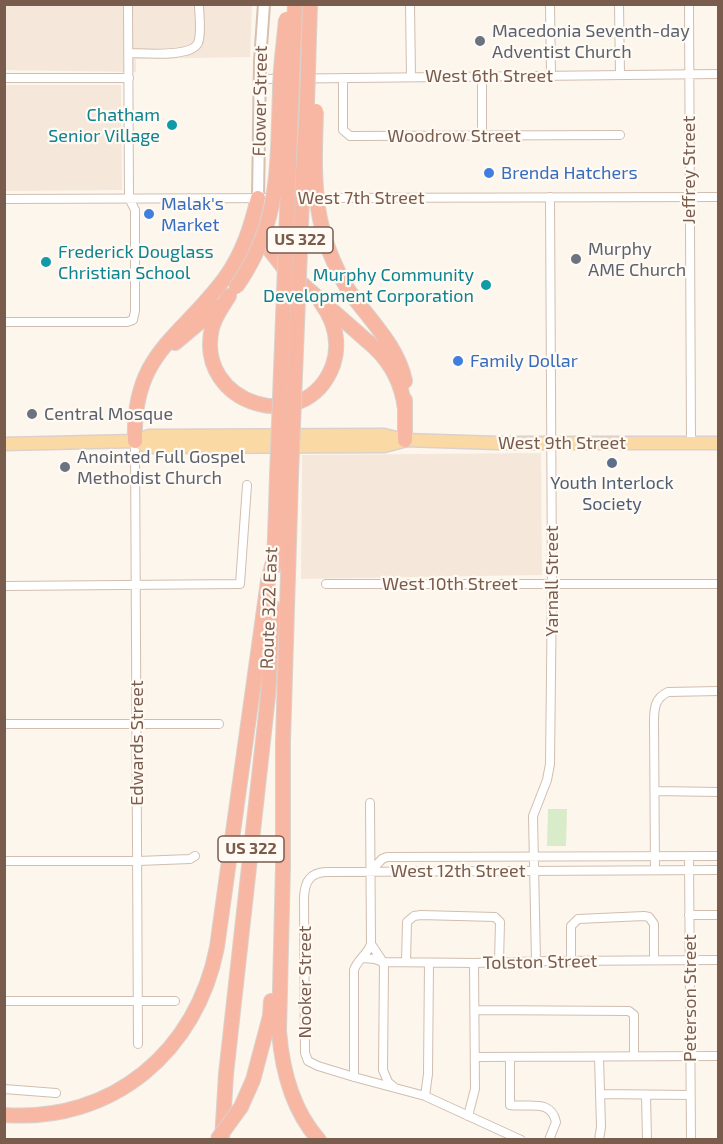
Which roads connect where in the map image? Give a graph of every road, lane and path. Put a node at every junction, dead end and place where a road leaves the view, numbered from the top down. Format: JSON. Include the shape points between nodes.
{"nodes":[{"id":1,"x":128,"y":4,"type":"edge"},
{"id":2,"x":199,"y":4,"type":"edge"},
{"id":3,"x":264,"y":4,"type":"edge"},
{"id":4,"x":288,"y":4,"type":"edge"},
{"id":5,"x":295,"y":4,"type":"edge"},
{"id":6,"x":310,"y":4,"type":"edge"},
{"id":7,"x":315,"y":4,"type":"edge"},
{"id":8,"x":410,"y":4,"type":"edge"},
{"id":9,"x":550,"y":4,"type":"edge"},
{"id":10,"x":619,"y":4,"type":"edge"},
{"id":11,"x":689,"y":4,"type":"edge"},
{"id":12,"x":129,"y":53,"type":"junction"},
{"id":13,"x":689,"y":74,"type":"junction"},
{"id":14,"x":718,"y":74,"type":"edge"},
{"id":15,"x":552,"y":75,"type":"junction"},
{"id":16,"x":620,"y":75,"type":"junction"},
{"id":17,"x":411,"y":76,"type":"junction"},
{"id":18,"x":482,"y":76,"type":"junction"},
{"id":19,"x":4,"y":78,"type":"edge"},
{"id":20,"x":129,"y":78,"type":"junction"},
{"id":21,"x":343,"y":78,"type":"junction"},
{"id":22,"x":260,"y":79,"type":"junction"},
{"id":23,"x":620,"y":135,"type":"dead end"},
{"id":24,"x":482,"y":136,"type":"junction"},
{"id":25,"x":550,"y":197,"type":"junction"},
{"id":26,"x":690,"y":197,"type":"junction"},
{"id":27,"x":718,"y":197,"type":"edge"},
{"id":28,"x":129,"y":198,"type":"junction"},
{"id":29,"x":258,"y":198,"type":"junction"},
{"id":30,"x":4,"y":199,"type":"edge"},
{"id":31,"x":232,"y":292,"type":"junction"},
{"id":32,"x":320,"y":301,"type":"junction"},
{"id":33,"x":4,"y":322,"type":"edge"},
{"id":34,"x":153,"y":361,"type":"junction"},
{"id":35,"x":405,"y":409,"type":"junction"},
{"id":36,"x":405,"y":440,"type":"junction"},
{"id":37,"x":135,"y":441,"type":"junction"},
{"id":38,"x":691,"y":443,"type":"junction"},
{"id":39,"x":718,"y":443,"type":"edge"},
{"id":40,"x":4,"y":444,"type":"edge"},
{"id":41,"x":551,"y":444,"type":"junction"},
{"id":42,"x":284,"y":476,"type":"junction"},
{"id":43,"x":247,"y":485,"type":"dead end"},
{"id":44,"x":274,"y":558,"type":"junction"},
{"id":45,"x":326,"y":584,"type":"dead end"},
{"id":46,"x":552,"y":584,"type":"junction"},
{"id":47,"x":718,"y":584,"type":"edge"},
{"id":48,"x":136,"y":585,"type":"junction"},
{"id":49,"x":4,"y":586,"type":"edge"},
{"id":50,"x":718,"y":692,"type":"edge"},
{"id":51,"x":137,"y":723,"type":"junction"},
{"id":52,"x":4,"y":724,"type":"edge"},
{"id":53,"x":219,"y":724,"type":"dead end"},
{"id":54,"x":283,"y":741,"type":"junction"},
{"id":55,"x":655,"y":791,"type":"junction"},
{"id":56,"x":718,"y":792,"type":"edge"},
{"id":57,"x":370,"y":803,"type":"dead end"},
{"id":58,"x":195,"y":856,"type":"dead end"},
{"id":59,"x":655,"y":856,"type":"junction"},
{"id":60,"x":689,"y":856,"type":"junction"},
{"id":61,"x":718,"y":856,"type":"edge"},
{"id":62,"x":534,"y":857,"type":"junction"},
{"id":63,"x":4,"y":861,"type":"edge"},
{"id":64,"x":138,"y":861,"type":"junction"},
{"id":65,"x":654,"y":870,"type":"junction"},
{"id":66,"x":718,"y":870,"type":"edge"},
{"id":67,"x":534,"y":871,"type":"junction"},
{"id":68,"x":689,"y":871,"type":"junction"},
{"id":69,"x":371,"y":872,"type":"junction"},
{"id":70,"x":690,"y":915,"type":"junction"},
{"id":71,"x":718,"y":915,"type":"edge"},
{"id":72,"x":371,"y":944,"type":"junction"},
{"id":73,"x":363,"y":958,"type":"junction"},
{"id":74,"x":654,"y":960,"type":"junction"},
{"id":75,"x":690,"y":960,"type":"junction"},
{"id":76,"x":718,"y":960,"type":"edge"},
{"id":77,"x":536,"y":961,"type":"junction"},
{"id":78,"x":571,"y":961,"type":"junction"},
{"id":79,"x":383,"y":962,"type":"junction"},
{"id":80,"x":406,"y":962,"type":"junction"},
{"id":81,"x":499,"y":962,"type":"junction"},
{"id":82,"x":429,"y":963,"type":"junction"},
{"id":83,"x":474,"y":963,"type":"junction"},
{"id":84,"x":138,"y":1000,"type":"junction"},
{"id":85,"x":176,"y":1000,"type":"dead end"},
{"id":86,"x":4,"y":1001,"type":"edge"},
{"id":87,"x":475,"y":1011,"type":"junction"},
{"id":88,"x":138,"y":1044,"type":"dead end"},
{"id":89,"x":634,"y":1056,"type":"junction"},
{"id":90,"x":690,"y":1056,"type":"junction"},
{"id":91,"x":718,"y":1056,"type":"edge"},
{"id":92,"x":475,"y":1057,"type":"junction"},
{"id":93,"x":510,"y":1057,"type":"junction"},
{"id":94,"x":599,"y":1057,"type":"junction"},
{"id":95,"x":383,"y":1070,"type":"junction"},
{"id":96,"x":354,"y":1077,"type":"junction"},
{"id":97,"x":373,"y":1083,"type":"junction"},
{"id":98,"x":394,"y":1087,"type":"junction"},
{"id":99,"x":4,"y":1089,"type":"edge"},
{"id":100,"x":57,"y":1093,"type":"dead end"},
{"id":101,"x":600,"y":1094,"type":"junction"},
{"id":102,"x":646,"y":1095,"type":"junction"},
{"id":103,"x":690,"y":1095,"type":"junction"},
{"id":104,"x":425,"y":1096,"type":"junction"},
{"id":105,"x":4,"y":1115,"type":"edge"},
{"id":106,"x":468,"y":1116,"type":"junction"},
{"id":107,"x":217,"y":1140,"type":"edge"},
{"id":108,"x":222,"y":1140,"type":"edge"},
{"id":109,"x":319,"y":1140,"type":"edge"},
{"id":110,"x":521,"y":1140,"type":"edge"},
{"id":111,"x":549,"y":1140,"type":"edge"},
{"id":112,"x":599,"y":1140,"type":"edge"},
{"id":113,"x":647,"y":1140,"type":"edge"},
{"id":114,"x":691,"y":1140,"type":"edge"}],
"edges":[{"from":1,"to":12,"type":"street"},
{"from":2,"to":12,"type":"street","via":[[199,42],[195,48],[185,53]]},
{"from":3,"to":22,"type":"street","name":"Flower Street"},
{"from":4,"to":31,"type":"highway","bridge":true,"via":[[274,197],[261,244]]},
{"from":5,"to":42,"type":"highway","number":"US 322","bridge":true},
{"from":6,"to":42,"type":"highway","number":"US 322","bridge":true},
{"from":7,"to":35,"type":"highway","bridge":true,"via":[[315,197],[336,268],[397,356],[405,379]]},
{"from":8,"to":17,"type":"street"},
{"from":9,"to":15,"type":"street"},
{"from":10,"to":16,"type":"street"},
{"from":11,"to":13,"type":"street","name":"Jeffrey Street"},
{"from":12,"to":20,"type":"street"},
{"from":13,"to":14,"type":"street","name":"West 6th Street"},
{"from":13,"to":16,"type":"street","name":"West 6th Street"},
{"from":13,"to":26,"type":"street","name":"Jeffrey Street"},
{"from":15,"to":16,"type":"street","name":"West 6th Street"},
{"from":15,"to":18,"type":"street","name":"West 6th Street"},
{"from":17,"to":18,"type":"street","name":"West 6th Street"},
{"from":17,"to":21,"type":"street","name":"West 6th Street"},
{"from":18,"to":24,"type":"street"},
{"from":19,"to":20,"type":"street"},
{"from":20,"to":28,"type":"street"},
{"from":21,"to":22,"type":"street","name":"West 6th Street"},
{"from":21,"to":24,"type":"street","name":"Woodrow Street","via":[[343,130],[350,136]]},
{"from":22,"to":29,"type":"street","name":"Flower Street"},
{"from":23,"to":24,"type":"street","name":"Woodrow Street"},
{"from":25,"to":26,"type":"street","name":"West 7th Street"},
{"from":25,"to":29,"type":"street","name":"West 7th Street"},
{"from":25,"to":41,"type":"street","name":"Yarnall Street"},
{"from":26,"to":27,"type":"street","name":"West 7th Street"},
{"from":26,"to":38,"type":"street","name":"Jeffrey Street"},
{"from":28,"to":29,"type":"street","name":"West 7th Street"},
{"from":28,"to":30,"type":"street","name":"West 7th Street"},
{"from":28,"to":33,"type":"street","via":[[135,210],[133,320]]},
{"from":29,"to":32,"type":"highway","via":[[264,234],[273,255]]},
{"from":29,"to":34,"type":"highway","via":[[249,235],[230,270]]},
{"from":31,"to":32,"type":"highway","via":[[212,328],[212,360],[229,389],[242,399],[266,406],[298,402],[328,375],[335,359],[336,335],[332,319]]},
{"from":31,"to":34,"type":"highway"},
{"from":32,"to":35,"type":"highway","via":[[387,361],[399,384]]},
{"from":34,"to":37,"type":"highway","via":[[139,393]]},
{"from":35,"to":36,"type":"highway"},
{"from":36,"to":37,"type":"main road","name":"West 9th Street","via":[[384,435],[338,435],[149,436]]},
{"from":36,"to":41,"type":"main road","name":"West 9th Street"},
{"from":37,"to":40,"type":"main road","name":"West 9th Street"},
{"from":37,"to":48,"type":"street","name":"Edwards Street"},
{"from":38,"to":39,"type":"main road","name":"West 9th Street"},
{"from":38,"to":41,"type":"main road","name":"West 9th Street"},
{"from":41,"to":46,"type":"street","name":"Yarnall Street"},
{"from":42,"to":44,"type":"highway","number":"US 322"},
{"from":42,"to":54,"type":"highway","name":"Route 322 East","number":"US 322"},
{"from":43,"to":48,"type":"street","via":[[240,584]]},
{"from":44,"to":105,"type":"highway","via":[[217,947],[200,1004],[164,1056],[126,1086],[74,1109],[43,1115]]},
{"from":44,"to":108,"type":"highway","number":"US 322","via":[[268,696],[227,1062]]},
{"from":45,"to":46,"type":"street","name":"West 10th Street"},
{"from":46,"to":47,"type":"street","name":"West 10th Street"},
{"from":46,"to":62,"type":"street","name":"Yarnall Street","via":[[549,764],[533,816]]},
{"from":48,"to":49,"type":"street"},
{"from":48,"to":51,"type":"street","name":"Edwards Street"},
{"from":50,"to":55,"type":"street","via":[[668,692],[659,698],[654,709]]},
{"from":51,"to":52,"type":"street"},
{"from":51,"to":53,"type":"street"},
{"from":51,"to":64,"type":"street","name":"Edwards Street"},
{"from":54,"to":107,"type":"highway","bridge":true,"via":[[270,1016],[253,1080],[241,1107]]},
{"from":54,"to":109,"type":"highway","number":"US 322","via":[[281,1050],[288,1084]]},
{"from":55,"to":56,"type":"street"},
{"from":55,"to":59,"type":"street"},
{"from":57,"to":69,"type":"street"},
{"from":58,"to":64,"type":"street"},
{"from":59,"to":60,"type":"street","name":"West 12th Street"},
{"from":59,"to":62,"type":"street","name":"West 12th Street"},
{"from":59,"to":65,"type":"street"},
{"from":60,"to":61,"type":"street","name":"West 12th Street"},
{"from":60,"to":68,"type":"street","name":"Peterson Street"},
{"from":62,"to":67,"type":"street","name":"Yarnall Street"},
{"from":62,"to":69,"type":"street","name":"West 12th Street","via":[[387,857]]},
{"from":63,"to":64,"type":"street"},
{"from":64,"to":84,"type":"street","name":"Edwards Street"},
{"from":65,"to":67,"type":"street","name":"West 12th Street"},
{"from":65,"to":68,"type":"street","name":"West 12th Street"},
{"from":66,"to":68,"type":"street","name":"West 12th Street"},
{"from":67,"to":69,"type":"street","name":"West 12th Street"},
{"from":67,"to":77,"type":"street","name":"Yarnall Street"},
{"from":68,"to":70,"type":"street","name":"Peterson Street"},
{"from":69,"to":72,"type":"street"},
{"from":69,"to":96,"type":"street","name":"Nooker Street","via":[[318,872],[304,888],[306,1057],[312,1064]]},
{"from":70,"to":71,"type":"street"},
{"from":70,"to":75,"type":"street","name":"Peterson Street"},
{"from":72,"to":73,"type":"street"},
{"from":72,"to":79,"type":"street"},
{"from":73,"to":79,"type":"street","name":"Tolston Street"},
{"from":73,"to":96,"type":"street","via":[[355,966],[354,975]]},
{"from":74,"to":75,"type":"street","name":"Tolston Street"},
{"from":74,"to":78,"type":"street","name":"Tolston Street"},
{"from":74,"to":78,"type":"street","via":[[654,924],[644,916],[578,919],[571,926]]},
{"from":75,"to":76,"type":"street","name":"Tolston Street"},
{"from":75,"to":90,"type":"street","name":"Peterson Street"},
{"from":77,"to":78,"type":"street","name":"Tolston Street"},
{"from":77,"to":81,"type":"street","name":"Tolston Street"},
{"from":79,"to":80,"type":"street","name":"Tolston Street"},
{"from":79,"to":95,"type":"street"},
{"from":80,"to":81,"type":"street","via":[[407,922],[421,915],[495,917],[500,922]]},
{"from":80,"to":82,"type":"street","name":"Tolston Street"},
{"from":81,"to":83,"type":"street","name":"Tolston Street"},
{"from":82,"to":83,"type":"street","name":"Tolston Street"},
{"from":82,"to":104,"type":"street","via":[[429,1074]]},
{"from":83,"to":87,"type":"street"},
{"from":84,"to":85,"type":"street"},
{"from":84,"to":86,"type":"street"},
{"from":84,"to":88,"type":"street","name":"Edwards Street"},
{"from":87,"to":89,"type":"street","via":[[629,1011],[635,1020]]},
{"from":87,"to":92,"type":"street"},
{"from":89,"to":90,"type":"street"},
{"from":89,"to":94,"type":"street"},
{"from":90,"to":91,"type":"street"},
{"from":90,"to":103,"type":"street","name":"Peterson Street"},
{"from":92,"to":93,"type":"street"},
{"from":92,"to":106,"type":"street","via":[[475,1089]]},
{"from":93,"to":94,"type":"street"},
{"from":93,"to":111,"type":"street","via":[[509,1103],[550,1110],[556,1122]]},
{"from":94,"to":101,"type":"street"},
{"from":95,"to":97,"type":"street"},
{"from":95,"to":98,"type":"street"},
{"from":96,"to":97,"type":"street","name":"Nooker Street"},
{"from":97,"to":98,"type":"street","name":"Nooker Street"},
{"from":98,"to":104,"type":"street","name":"Nooker Street"},
{"from":99,"to":100,"type":"street"},
{"from":101,"to":102,"type":"street"},
{"from":101,"to":112,"type":"street"},
{"from":102,"to":103,"type":"street"},
{"from":102,"to":113,"type":"street"},
{"from":103,"to":114,"type":"street","name":"Peterson Street"},
{"from":104,"to":106,"type":"street","name":"Nooker Street"},
{"from":106,"to":110,"type":"street","name":"Nooker Street"}]}
